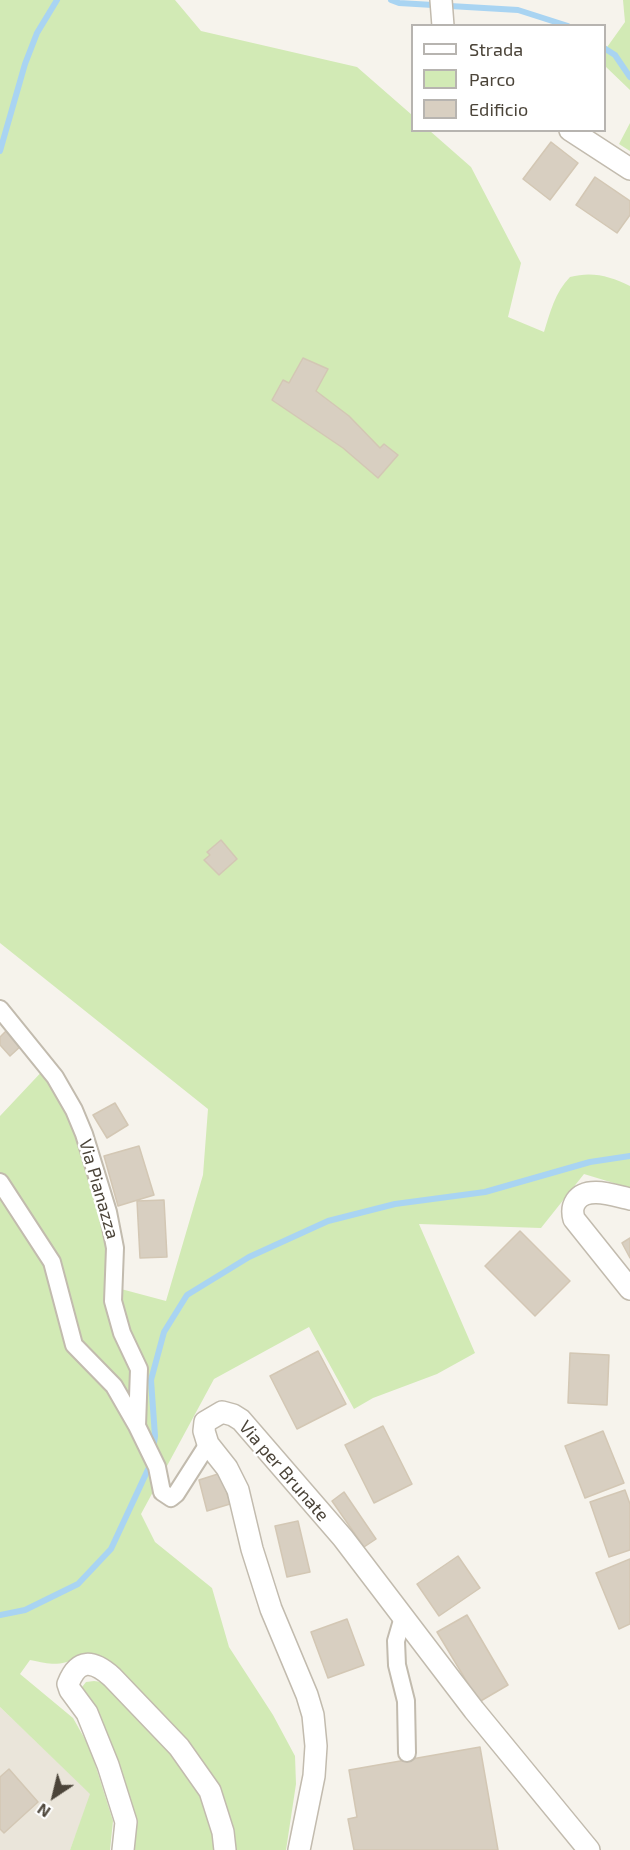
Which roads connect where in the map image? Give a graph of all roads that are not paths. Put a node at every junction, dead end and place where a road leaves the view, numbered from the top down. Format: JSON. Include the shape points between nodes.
{"nodes":[{"id":1,"x":441,"y":0,"type":"edge"},
{"id":2,"x":444,"y":24,"type":"edge"},
{"id":3,"x":573,"y":132,"type":"edge"},
{"id":4,"x":630,"y":169,"type":"edge"},
{"id":5,"x":0,"y":1009,"type":"edge"},
{"id":6,"x":0,"y":1182,"type":"edge"},
{"id":7,"x":630,"y":1199,"type":"edge"},
{"id":8,"x":630,"y":1289,"type":"edge"},
{"id":9,"x":137,"y":1426,"type":"junction"},
{"id":10,"x":208,"y":1444,"type":"junction"},
{"id":11,"x":403,"y":1617,"type":"junction"},
{"id":12,"x":407,"y":1753,"type":"dead end"},
{"id":13,"x":123,"y":1850,"type":"edge"},
{"id":14,"x":225,"y":1850,"type":"edge"},
{"id":15,"x":299,"y":1850,"type":"edge"},
{"id":16,"x":589,"y":1850,"type":"edge"}],
"edges":[{"from":1,"to":2,"type":"street"},
{"from":3,"to":4,"type":"street"},
{"from":5,"to":9,"type":"street","name":"Via Pianazza","via":[[56,1077],[84,1134],[115,1248],[113,1300],[122,1333],[139,1369]]},
{"from":6,"to":9,"type":"street","name":"Via Pianazza","via":[[52,1262],[74,1345],[114,1386]]},
{"from":7,"to":8,"type":"street","via":[[585,1193],[574,1204],[572,1214]]},
{"from":9,"to":10,"type":"street","name":"Via Pianazza","via":[[157,1467],[162,1492],[171,1498]]},
{"from":10,"to":11,"type":"street","name":"Via per Brunate","via":[[204,1431],[213,1416],[222,1412],[241,1420],[343,1538]]},
{"from":10,"to":15,"type":"street","via":[[238,1490],[271,1609],[313,1715],[314,1776]]},
{"from":11,"to":12,"type":"street","via":[[396,1641],[406,1701]]},
{"from":11,"to":16,"type":"street","name":"Via per Brunate"},
{"from":13,"to":14,"type":"street","via":[[126,1822],[108,1765],[87,1713],[68,1684],[80,1667],[91,1664],[112,1677],[185,1756],[210,1791]]}]}
